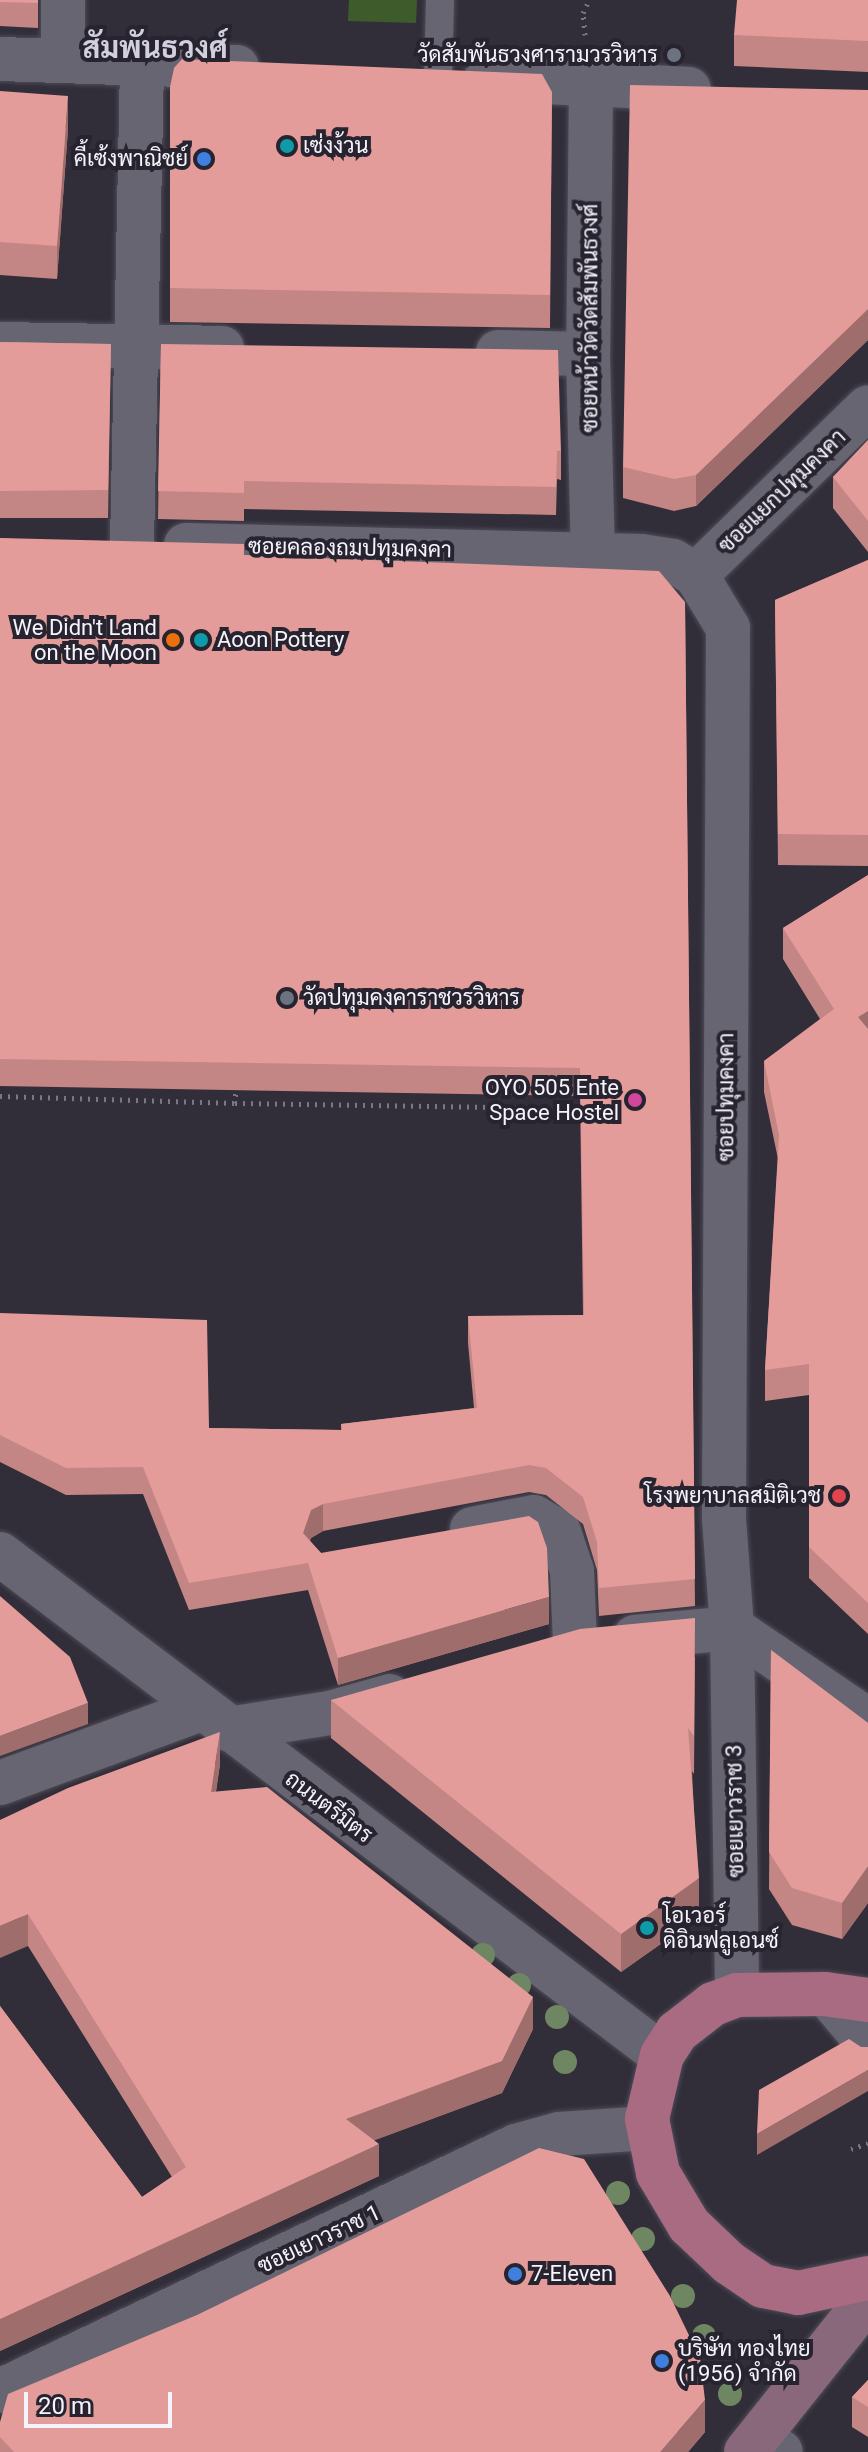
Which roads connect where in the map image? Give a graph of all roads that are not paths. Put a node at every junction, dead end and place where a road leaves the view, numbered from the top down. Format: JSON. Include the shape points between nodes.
{"nodes":[{"id":1,"x":63,"y":0,"type":"edge"},
{"id":2,"x":440,"y":0,"type":"edge"},
{"id":3,"x":0,"y":59,"type":"edge"},
{"id":4,"x":63,"y":59,"type":"junction"},
{"id":5,"x":142,"y":63,"type":"junction"},
{"id":6,"x":282,"y":69,"type":"edge"},
{"id":7,"x":390,"y":75,"type":"edge"},
{"id":8,"x":438,"y":77,"type":"junction"},
{"id":9,"x":591,"y":84,"type":"junction"},
{"id":10,"x":729,"y":90,"type":"edge"},
{"id":11,"x":0,"y":344,"type":"edge"},
{"id":12,"x":135,"y":347,"type":"junction"},
{"id":13,"x":261,"y":349,"type":"edge"},
{"id":14,"x":451,"y":352,"type":"edge"},
{"id":15,"x":588,"y":354,"type":"junction"},
{"id":16,"x":868,"y":407,"type":"edge"},
{"id":17,"x":88,"y":543,"type":"edge"},
{"id":18,"x":132,"y":544,"type":"junction"},
{"id":19,"x":593,"y":553,"type":"junction"},
{"id":20,"x":696,"y":575,"type":"junction"},
{"id":21,"x":431,"y":1536,"type":"edge"},
{"id":22,"x":0,"y":1554,"type":"edge"},
{"id":23,"x":732,"y":1628,"type":"junction"},
{"id":24,"x":575,"y":1643,"type":"junction"},
{"id":25,"x":529,"y":1656,"type":"edge"},
{"id":26,"x":422,"y":1687,"type":"edge"},
{"id":27,"x":215,"y":1719,"type":"junction"},
{"id":28,"x":868,"y":1720,"type":"edge"},
{"id":29,"x":0,"y":1783,"type":"edge"},
{"id":30,"x":825,"y":1994,"type":"junction"},
{"id":31,"x":737,"y":1995,"type":"junction"},
{"id":32,"x":868,"y":2000,"type":"edge"},
{"id":33,"x":868,"y":2045,"type":"edge"},
{"id":34,"x":662,"y":2055,"type":"junction"},
{"id":35,"x":649,"y":2128,"type":"junction"},
{"id":36,"x":868,"y":2278,"type":"edge"},
{"id":37,"x":868,"y":2299,"type":"edge"},
{"id":38,"x":0,"y":2391,"type":"edge"},
{"id":39,"x":760,"y":2449,"type":"edge"}],
"edges":[{"from":1,"to":4,"type":"street"},
{"from":2,"to":8,"type":"lane"},
{"from":3,"to":4,"type":"street"},
{"from":4,"to":5,"type":"street"},
{"from":5,"to":6,"type":"street"},
{"from":5,"to":12,"type":"street"},
{"from":7,"to":8,"type":"street"},
{"from":8,"to":9,"type":"street"},
{"from":9,"to":10,"type":"street"},
{"from":9,"to":15,"type":"street","name":"ซอยหน้าวัดวัดสัมพันธวงศ์"},
{"from":11,"to":12,"type":"street"},
{"from":12,"to":13,"type":"street"},
{"from":12,"to":18,"type":"street"},
{"from":14,"to":15,"type":"street"},
{"from":15,"to":19,"type":"street","name":"ซอยหน้าวัดวัดสัมพันธวงศ์"},
{"from":16,"to":20,"type":"street","name":"ซอยแยกปทุมคงคา"},
{"from":17,"to":18,"type":"street","name":"ซอยคลองถมปทุมคงคา"},
{"from":18,"to":19,"type":"street","name":"ซอยคลองถมปทุมคงคา"},
{"from":19,"to":20,"type":"street","name":"ซอยคลองถมปทุมคงคา","via":[[673,561]]},
{"from":20,"to":23,"type":"street","name":"ซอยปทุมคงคา","via":[[728,628],[724,1519]]},
{"from":21,"to":24,"type":"street","via":[[534,1517],[559,1532],[572,1571]]},
{"from":22,"to":27,"type":"street","name":"ถนนตรีมิตร"},
{"from":23,"to":24,"type":"street"},
{"from":23,"to":28,"type":"street"},
{"from":23,"to":31,"type":"street","name":"ซอยเยาวราช 3"},
{"from":24,"to":25,"type":"street"},
{"from":26,"to":27,"type":"street","via":[[330,1713]]},
{"from":27,"to":29,"type":"street"},
{"from":27,"to":34,"type":"street","name":"ถนนตรีมิตร"},
{"from":30,"to":31,"type":"main road"},
{"from":30,"to":32,"type":"main road"},
{"from":30,"to":33,"type":"street"},
{"from":31,"to":34,"type":"main road","via":[[713,2004],[677,2032]]},
{"from":34,"to":35,"type":"main road"},
{"from":35,"to":36,"type":"main road","via":[[658,2173],[689,2225],[729,2263],[763,2286],[798,2293]]},
{"from":35,"to":38,"type":"street","name":"ซอยเยาวราช 1","via":[[559,2134],[516,2146]]},
{"from":37,"to":39,"type":"main road"}]}
